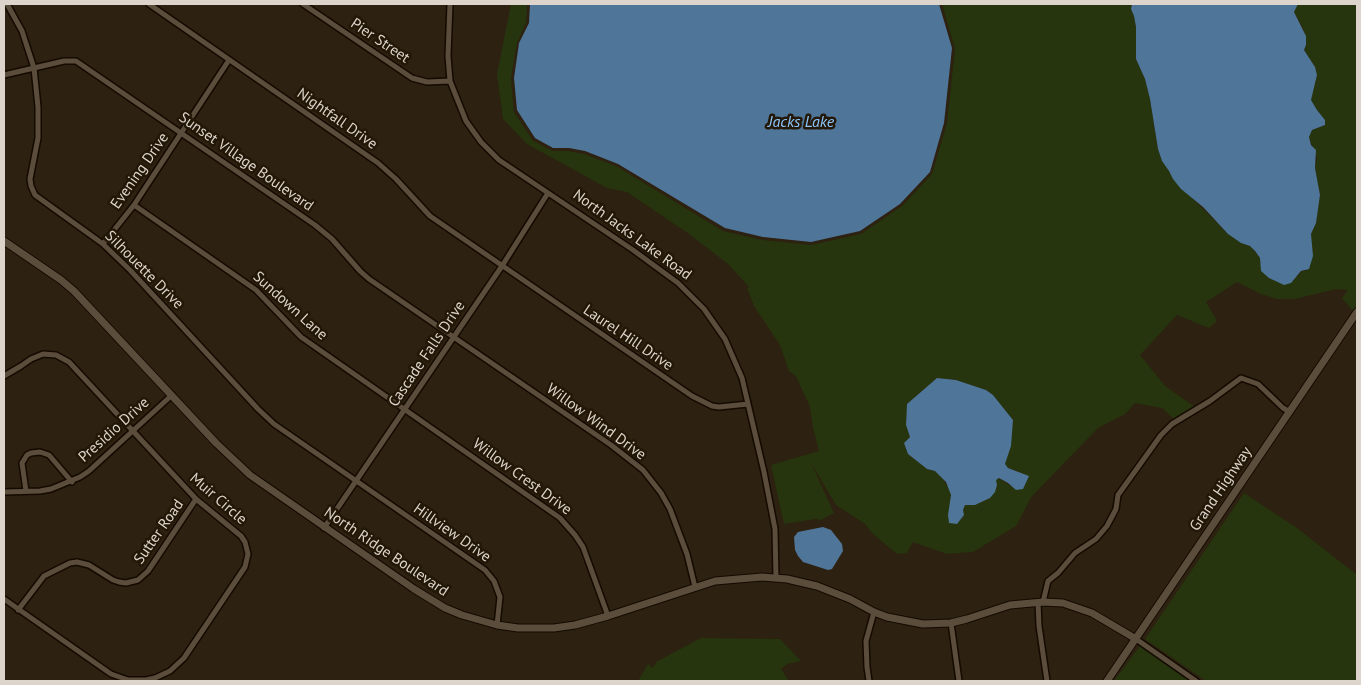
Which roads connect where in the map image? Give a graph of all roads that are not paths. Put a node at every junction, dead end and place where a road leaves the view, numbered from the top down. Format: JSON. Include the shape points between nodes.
{"nodes":[{"id":1,"x":7,"y":4,"type":"edge"},
{"id":2,"x":148,"y":4,"type":"edge"},
{"id":3,"x":303,"y":4,"type":"edge"},
{"id":4,"x":450,"y":4,"type":"edge"},
{"id":5,"x":229,"y":60,"type":"junction"},
{"id":6,"x":34,"y":68,"type":"junction"},
{"id":7,"x":4,"y":75,"type":"edge"},
{"id":8,"x":450,"y":81,"type":"junction"},
{"id":9,"x":182,"y":133,"type":"junction"},
{"id":10,"x":548,"y":192,"type":"junction"},
{"id":11,"x":134,"y":205,"type":"junction"},
{"id":12,"x":4,"y":241,"type":"edge"},
{"id":13,"x":103,"y":244,"type":"junction"},
{"id":14,"x":502,"y":266,"type":"junction"},
{"id":15,"x":1357,"y":312,"type":"edge"},
{"id":16,"x":454,"y":338,"type":"junction"},
{"id":17,"x":4,"y":376,"type":"edge"},
{"id":18,"x":172,"y":395,"type":"junction"},
{"id":19,"x":748,"y":404,"type":"junction"},
{"id":20,"x":405,"y":409,"type":"junction"},
{"id":21,"x":1290,"y":412,"type":"junction"},
{"id":22,"x":132,"y":431,"type":"junction"},
{"id":23,"x":356,"y":481,"type":"junction"},
{"id":24,"x":72,"y":482,"type":"junction"},
{"id":25,"x":26,"y":491,"type":"junction"},
{"id":26,"x":4,"y":492,"type":"edge"},
{"id":27,"x":196,"y":500,"type":"junction"},
{"id":28,"x":324,"y":528,"type":"junction"},
{"id":29,"x":776,"y":578,"type":"junction"},
{"id":30,"x":695,"y":587,"type":"junction"},
{"id":31,"x":4,"y":599,"type":"edge"},
{"id":32,"x":1040,"y":602,"type":"junction"},
{"id":33,"x":18,"y":610,"type":"junction"},
{"id":34,"x":874,"y":612,"type":"junction"},
{"id":35,"x":608,"y":616,"type":"junction"},
{"id":36,"x":950,"y":623,"type":"junction"},
{"id":37,"x":497,"y":625,"type":"junction"},
{"id":38,"x":1136,"y":639,"type":"junction"},
{"id":39,"x":869,"y":681,"type":"edge"},
{"id":40,"x":960,"y":681,"type":"edge"},
{"id":41,"x":1047,"y":681,"type":"edge"},
{"id":42,"x":1107,"y":681,"type":"edge"},
{"id":43,"x":1196,"y":681,"type":"edge"}],
"edges":[{"from":1,"to":6,"type":"street","name":"Silhouette Drive","via":[[22,31]]},
{"from":2,"to":5,"type":"street","name":"Nightfall Drive"},
{"from":3,"to":8,"type":"street","name":"Pier Street","via":[[412,78],[426,82]]},
{"from":4,"to":8,"type":"street","name":"North Jacks Lake Road"},
{"from":5,"to":9,"type":"street","name":"Evening Drive"},
{"from":5,"to":14,"type":"street","name":"Nightfall Drive","via":[[378,163],[430,216]]},
{"from":6,"to":7,"type":"street","name":"Sunset Village Boulevard"},
{"from":6,"to":9,"type":"street","name":"Sunset Village Boulevard","via":[[76,61]]},
{"from":6,"to":13,"type":"street","name":"Silhouette Drive","via":[[38,138],[30,179],[32,191]]},
{"from":8,"to":10,"type":"street","name":"North Jacks Lake Road","via":[[466,121],[481,142],[500,160]]},
{"from":9,"to":11,"type":"street","name":"Evening Drive"},
{"from":9,"to":16,"type":"street","name":"Sunset Village Boulevard","via":[[315,225],[369,279]]},
{"from":10,"to":14,"type":"street","name":"Cascade Falls Drive"},
{"from":10,"to":19,"type":"street","name":"North Jacks Lake Road","via":[[664,272],[698,302],[725,339],[742,378]]},
{"from":11,"to":13,"type":"street","name":"Evening Drive"},
{"from":11,"to":20,"type":"street","name":"Sundown Lane","via":[[248,284],[300,337]]},
{"from":12,"to":18,"type":"street","name":"North Ridge Boulevard","via":[[74,291]]},
{"from":13,"to":23,"type":"street","name":"Silhouette Drive","via":[[266,417]]},
{"from":14,"to":16,"type":"street","name":"Cascade Falls Drive"},
{"from":14,"to":19,"type":"street","name":"Laurel Hill Drive","via":[[702,401],[719,407]]},
{"from":15,"to":21,"type":"street","name":"Grand Highway"},
{"from":16,"to":20,"type":"street","name":"Cascade Falls Drive"},
{"from":16,"to":30,"type":"street","name":"Willow Wind Drive","via":[[643,470],[670,510],[687,554]]},
{"from":17,"to":22,"type":"street","name":"Muir Circle","via":[[37,356],[49,354],[63,358]]},
{"from":18,"to":22,"type":"street","name":"Presidio Drive"},
{"from":18,"to":28,"type":"street","name":"North Ridge Boulevard","via":[[238,464]]},
{"from":19,"to":29,"type":"street","name":"North Jacks Lake Road","via":[[774,529]]},
{"from":20,"to":23,"type":"street","name":"Cascade Falls Drive"},
{"from":20,"to":35,"type":"street","name":"Willow Crest Drive","via":[[549,509],[568,526],[588,558]]},
{"from":21,"to":32,"type":"street","via":[[1258,384],[1241,378],[1172,424],[1118,495],[1108,526],[1096,539],[1075,552],[1048,581]]},
{"from":21,"to":38,"type":"street","name":"Grand Highway"},
{"from":22,"to":24,"type":"street","name":"Presidio Drive","via":[[89,471]]},
{"from":22,"to":27,"type":"street","name":"Muir Circle"},
{"from":23,"to":28,"type":"street","name":"Cascade Falls Drive"},
{"from":23,"to":37,"type":"street","name":"Hillview Drive","via":[[490,575],[500,596]]},
{"from":24,"to":25,"type":"street","name":"Presidio Drive","via":[[52,489]]},
{"from":24,"to":25,"type":"street","name":"Presidio Drive","via":[[49,455],[31,453],[22,463]]},
{"from":25,"to":26,"type":"street","name":"Presidio Drive"},
{"from":27,"to":33,"type":"street","name":"Sutter Road","via":[[148,572],[138,580],[119,582],[89,565],[70,563],[44,576]]},
{"from":27,"to":33,"type":"street","name":"Muir Circle","via":[[241,536],[247,548],[247,561],[184,658],[170,671],[146,680],[120,678]]},
{"from":28,"to":37,"type":"street","name":"North Ridge Boulevard","via":[[430,600],[462,615]]},
{"from":29,"to":30,"type":"street","name":"North Ridge Boulevard","via":[[728,579]]},
{"from":29,"to":34,"type":"street","name":"North Ridge Boulevard","via":[[817,586]]},
{"from":30,"to":35,"type":"street","name":"North Ridge Boulevard"},
{"from":31,"to":33,"type":"street","name":"Muir Circle"},
{"from":32,"to":36,"type":"street","via":[[1010,605]]},
{"from":32,"to":38,"type":"street","via":[[1063,603],[1083,609]]},
{"from":32,"to":41,"type":"street","via":[[1039,626]]},
{"from":34,"to":36,"type":"street","via":[[923,624]]},
{"from":34,"to":39,"type":"street","via":[[866,641]]},
{"from":35,"to":37,"type":"street","name":"North Ridge Boulevard","via":[[554,628]]},
{"from":36,"to":40,"type":"street"},
{"from":38,"to":42,"type":"street","name":"Grand Highway"},
{"from":38,"to":43,"type":"street"}]}
